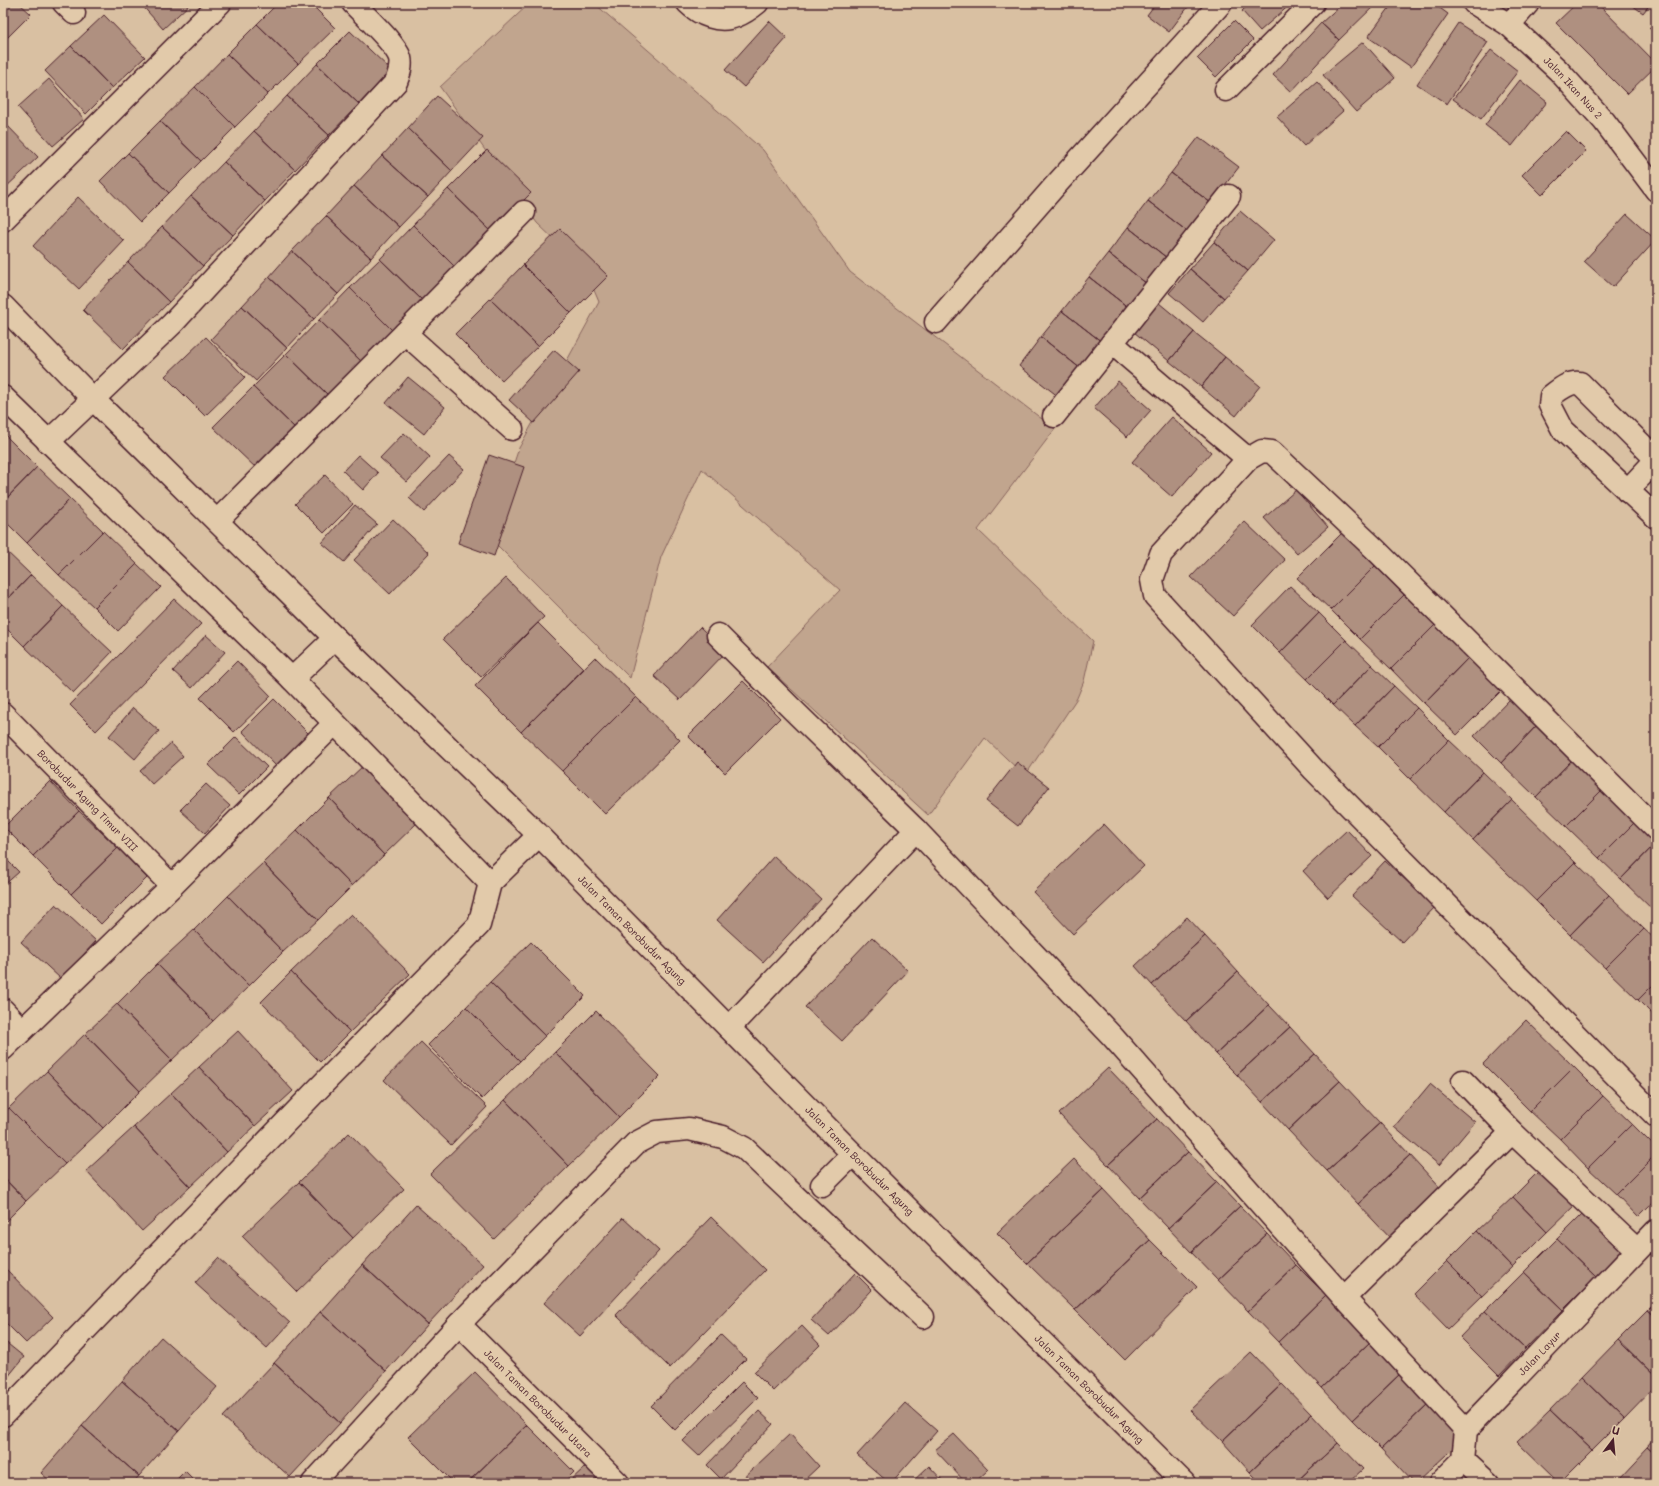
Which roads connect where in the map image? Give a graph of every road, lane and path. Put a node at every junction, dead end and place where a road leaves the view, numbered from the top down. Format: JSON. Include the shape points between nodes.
{"nodes":[{"id":1,"x":220,"y":3,"type":"edge"},
{"id":2,"x":352,"y":3,"type":"edge"},
{"id":3,"x":688,"y":3,"type":"edge"},
{"id":4,"x":758,"y":3,"type":"edge"},
{"id":5,"x":1221,"y":3,"type":"edge"},
{"id":6,"x":1313,"y":3,"type":"edge"},
{"id":7,"x":1474,"y":3,"type":"edge"},
{"id":8,"x":1528,"y":3,"type":"edge"},
{"id":9,"x":1509,"y":26,"type":"junction"},
{"id":10,"x":1226,"y":90,"type":"dead end"},
{"id":11,"x":1656,"y":190,"type":"edge"},
{"id":12,"x":1229,"y":196,"type":"dead end"},
{"id":13,"x":524,"y":212,"type":"dead end"},
{"id":14,"x":3,"y":220,"type":"edge"},
{"id":15,"x":3,"y":306,"type":"edge"},
{"id":16,"x":936,"y":322,"type":"dead end"},
{"id":17,"x":405,"y":333,"type":"junction"},
{"id":18,"x":1112,"y":343,"type":"junction"},
{"id":19,"x":3,"y":397,"type":"edge"},
{"id":20,"x":93,"y":399,"type":"junction"},
{"id":21,"x":1054,"y":416,"type":"dead end"},
{"id":22,"x":512,"y":429,"type":"dead end"},
{"id":23,"x":48,"y":442,"type":"junction"},
{"id":24,"x":1248,"y":459,"type":"junction"},
{"id":25,"x":1656,"y":460,"type":"edge"},
{"id":26,"x":1627,"y":491,"type":"junction"},
{"id":27,"x":1656,"y":517,"type":"edge"},
{"id":28,"x":217,"y":521,"type":"junction"},
{"id":29,"x":718,"y":635,"type":"dead end"},
{"id":30,"x":335,"y":638,"type":"junction"},
{"id":31,"x":292,"y":680,"type":"junction"},
{"id":32,"x":3,"y":714,"type":"edge"},
{"id":33,"x":334,"y":724,"type":"junction"},
{"id":34,"x":1656,"y":829,"type":"edge"},
{"id":35,"x":916,"y":830,"type":"junction"},
{"id":36,"x":539,"y":835,"type":"junction"},
{"id":37,"x":490,"y":883,"type":"junction"},
{"id":38,"x":172,"y":886,"type":"junction"},
{"id":39,"x":3,"y":1010,"type":"edge"},
{"id":40,"x":729,"y":1028,"type":"junction"},
{"id":41,"x":22,"y":1030,"type":"junction"},
{"id":42,"x":3,"y":1049,"type":"edge"},
{"id":43,"x":1463,"y":1081,"type":"dead end"},
{"id":44,"x":1656,"y":1116,"type":"edge"},
{"id":45,"x":1512,"y":1132,"type":"junction"},
{"id":46,"x":853,"y":1154,"type":"junction"},
{"id":47,"x":822,"y":1185,"type":"dead end"},
{"id":48,"x":1656,"y":1231,"type":"edge"},
{"id":49,"x":1637,"y":1250,"type":"junction"},
{"id":50,"x":1344,"y":1298,"type":"junction"},
{"id":51,"x":923,"y":1316,"type":"dead end"},
{"id":52,"x":458,"y":1324,"type":"junction"},
{"id":53,"x":3,"y":1415,"type":"edge"},
{"id":54,"x":1466,"y":1430,"type":"junction"},
{"id":55,"x":1464,"y":1460,"type":"junction"},
{"id":56,"x":313,"y":1483,"type":"edge"},
{"id":57,"x":618,"y":1483,"type":"edge"},
{"id":58,"x":1184,"y":1483,"type":"edge"},
{"id":59,"x":1440,"y":1483,"type":"edge"},
{"id":60,"x":1488,"y":1483,"type":"edge"}],
"edges":[{"from":1,"to":14,"type":"street"},
{"from":2,"to":20,"type":"street","via":[[395,47],[401,66],[396,82],[172,324]]},
{"from":3,"to":4,"type":"street","via":[[710,18],[723,19],[735,17]]},
{"from":5,"to":16,"type":"street"},
{"from":6,"to":10,"type":"street"},
{"from":7,"to":9,"type":"street","name":"Jalan Ikan Nus 2"},
{"from":8,"to":9,"type":"street"},
{"from":9,"to":11,"type":"street","name":"Jalan Ikan Nus 2","via":[[1558,70],[1604,121]]},
{"from":12,"to":18,"type":"street"},
{"from":13,"to":17,"type":"street"},
{"from":15,"to":20,"type":"street","name":"Jalan Taman Borobudur Agung"},
{"from":17,"to":22,"type":"street"},
{"from":17,"to":28,"type":"street"},
{"from":18,"to":21,"type":"street"},
{"from":18,"to":24,"type":"street"},
{"from":19,"to":23,"type":"street"},
{"from":20,"to":23,"type":"street"},
{"from":20,"to":28,"type":"street","name":"Jalan Taman Borobudur Agung"},
{"from":23,"to":31,"type":"street"},
{"from":24,"to":34,"type":"street","via":[[1262,451],[1272,452],[1375,549]]},
{"from":24,"to":44,"type":"street","via":[[1161,554],[1152,580],[1155,596],[1314,770]]},
{"from":25,"to":26,"type":"street"},
{"from":25,"to":26,"type":"street","via":[[1580,383],[1565,386],[1550,396],[1550,406],[1563,430]]},
{"from":26,"to":27,"type":"street"},
{"from":28,"to":30,"type":"street","name":"Jalan Taman Borobudur Agung"},
{"from":29,"to":35,"type":"street"},
{"from":30,"to":31,"type":"street"},
{"from":30,"to":36,"type":"street","name":"Jalan Taman Borobudur Agung"},
{"from":31,"to":33,"type":"street"},
{"from":32,"to":38,"type":"street","name":"Borobudur Agung Timur VIII"},
{"from":33,"to":37,"type":"street"},
{"from":33,"to":38,"type":"street"},
{"from":35,"to":40,"type":"street"},
{"from":35,"to":50,"type":"street","via":[[1112,1036]]},
{"from":36,"to":37,"type":"street"},
{"from":36,"to":40,"type":"street","name":"Jalan Taman Borobudur Agung"},
{"from":37,"to":53,"type":"street","via":[[479,925],[334,1071]]},
{"from":38,"to":41,"type":"street"},
{"from":39,"to":41,"type":"street"},
{"from":40,"to":46,"type":"street","name":"Jalan Taman Borobudur Agung"},
{"from":41,"to":42,"type":"street"},
{"from":43,"to":45,"type":"street"},
{"from":45,"to":49,"type":"street"},
{"from":45,"to":50,"type":"street"},
{"from":46,"to":47,"type":"street"},
{"from":46,"to":58,"type":"street","name":"Jalan Taman Borobudur Agung"},
{"from":48,"to":49,"type":"street","name":"Jalan Layur"},
{"from":49,"to":54,"type":"street","name":"Jalan Layur"},
{"from":50,"to":54,"type":"street"},
{"from":51,"to":52,"type":"street","via":[[744,1148],[723,1137],[689,1128],[657,1132],[636,1144]]},
{"from":52,"to":56,"type":"street"},
{"from":52,"to":57,"type":"street","name":"Jalan Taman Borobudur Utara"},
{"from":54,"to":55,"type":"street"},
{"from":55,"to":59,"type":"street"},
{"from":55,"to":60,"type":"street"}]}
